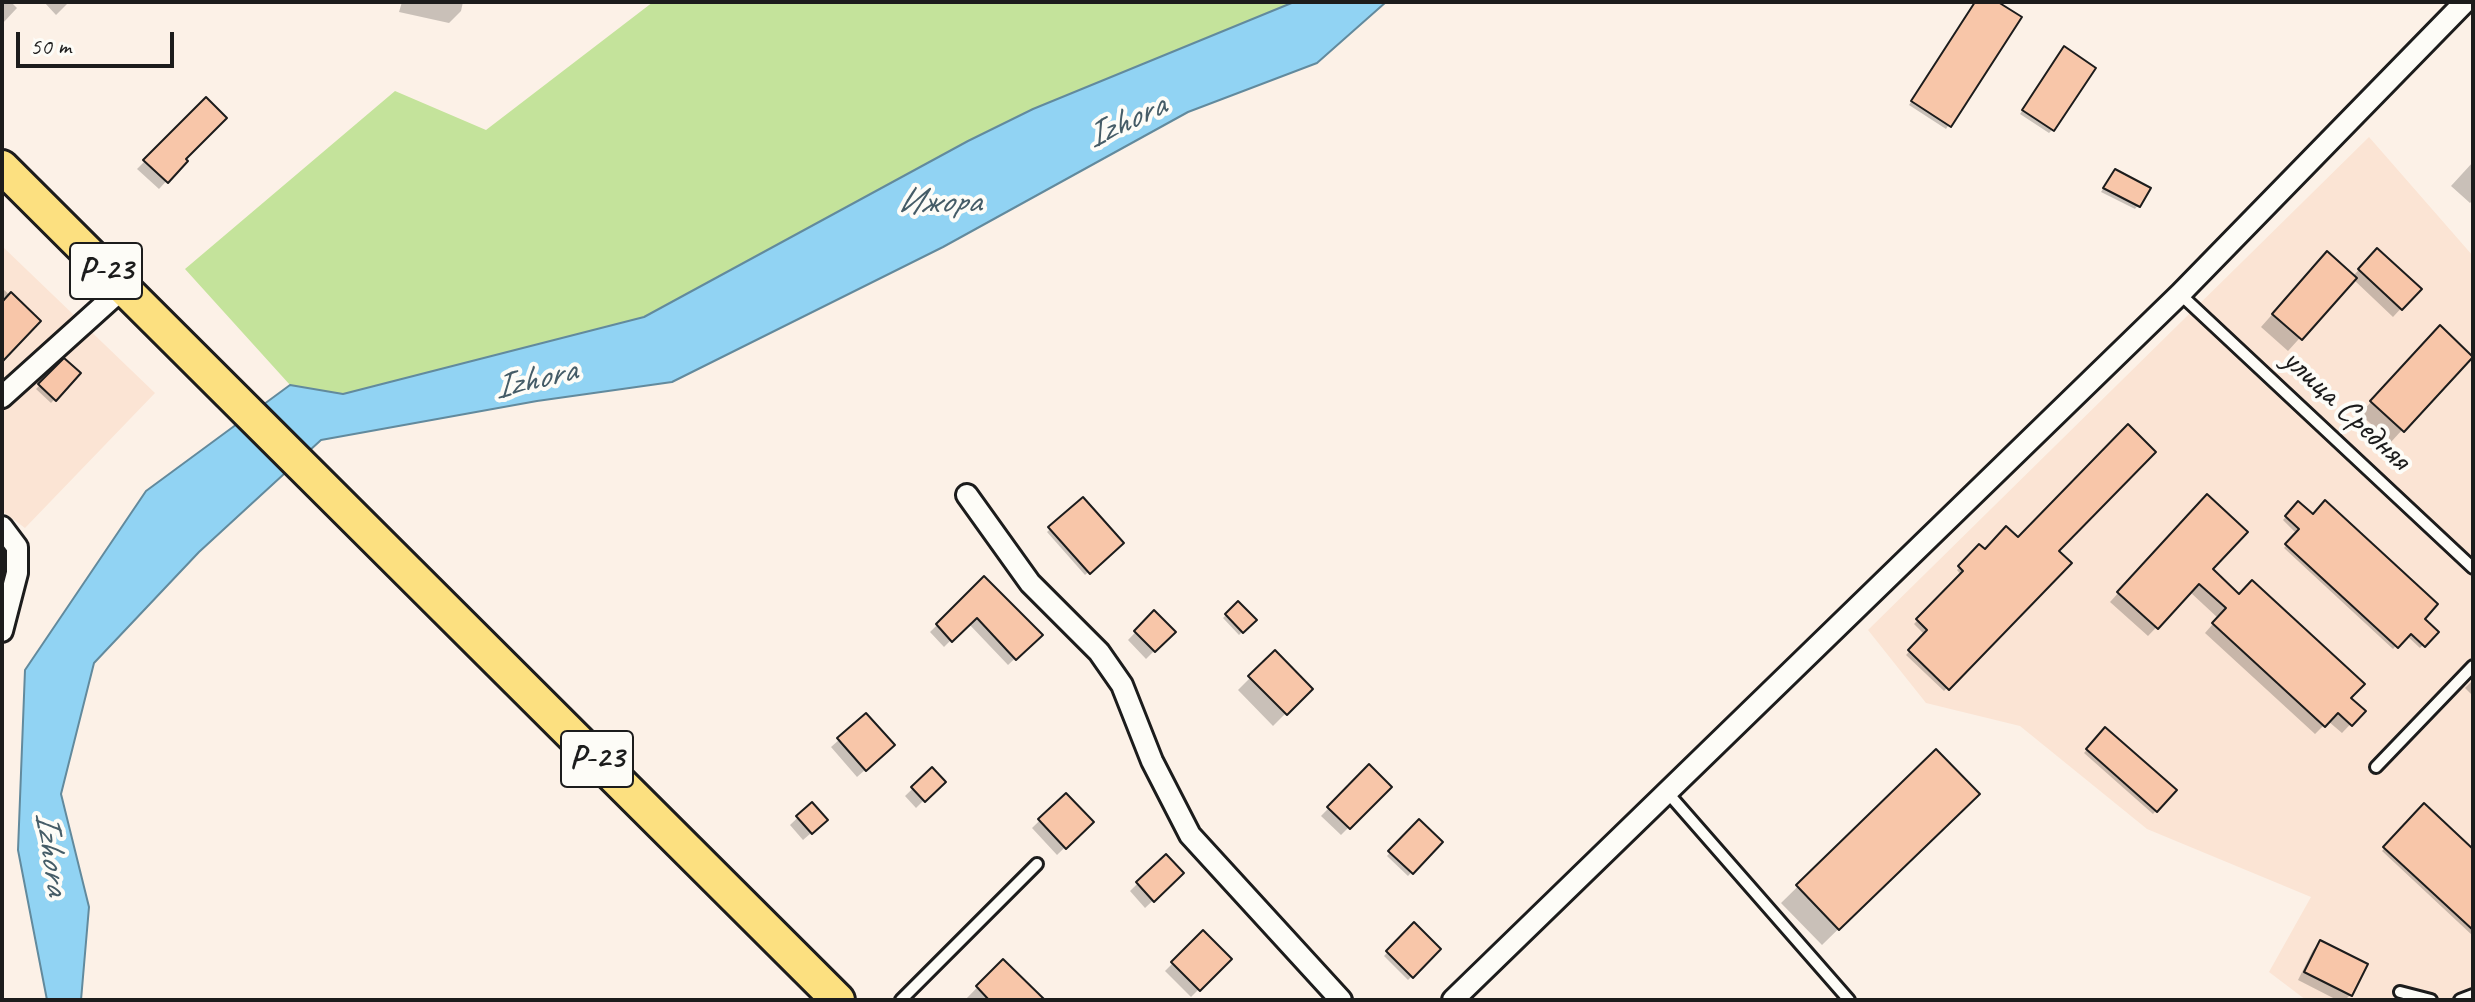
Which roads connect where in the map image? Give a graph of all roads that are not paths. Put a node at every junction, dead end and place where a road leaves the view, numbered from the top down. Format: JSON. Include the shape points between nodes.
{"nodes":[{"id":1,"x":2465,"y":2,"type":"edge"},
{"id":2,"x":2,"y":167,"type":"edge"},
{"id":3,"x":123,"y":288,"type":"junction"},
{"id":4,"x":2180,"y":294,"type":"junction"},
{"id":5,"x":2,"y":397,"type":"edge"},
{"id":6,"x":967,"y":495,"type":"dead end"},
{"id":7,"x":2,"y":527,"type":"edge"},
{"id":8,"x":2473,"y":568,"type":"edge"},
{"id":9,"x":2,"y":631,"type":"edge"},
{"id":10,"x":2473,"y":666,"type":"edge"},
{"id":11,"x":2376,"y":767,"type":"dead end"},
{"id":12,"x":1667,"y":792,"type":"junction"},
{"id":13,"x":1037,"y":864,"type":"dead end"},
{"id":14,"x":2400,"y":992,"type":"dead end"},
{"id":15,"x":2473,"y":995,"type":"edge"},
{"id":16,"x":838,"y":1000,"type":"edge"},
{"id":17,"x":901,"y":1000,"type":"edge"},
{"id":18,"x":1341,"y":1000,"type":"edge"},
{"id":19,"x":1453,"y":1000,"type":"edge"},
{"id":20,"x":1849,"y":1000,"type":"edge"},
{"id":21,"x":2431,"y":1000,"type":"edge"},
{"id":22,"x":2460,"y":1000,"type":"edge"}],
"edges":[{"from":1,"to":4,"type":"street"},
{"from":2,"to":3,"type":"main road","number":"Р-23"},
{"from":3,"to":5,"type":"street"},
{"from":3,"to":16,"type":"main road","number":"Р-23"},
{"from":4,"to":8,"type":"lane","name":"улица Средняя"},
{"from":4,"to":12,"type":"street"},
{"from":6,"to":18,"type":"street","via":[[1030,583],[1099,652],[1122,685],[1152,761],[1190,835]]},
{"from":7,"to":9,"type":"street","via":[[17,547],[17,573]]},
{"from":10,"to":11,"type":"lane"},
{"from":12,"to":19,"type":"street"},
{"from":12,"to":20,"type":"lane"},
{"from":13,"to":17,"type":"lane"},
{"from":14,"to":21,"type":"lane"},
{"from":15,"to":22,"type":"lane"}]}
